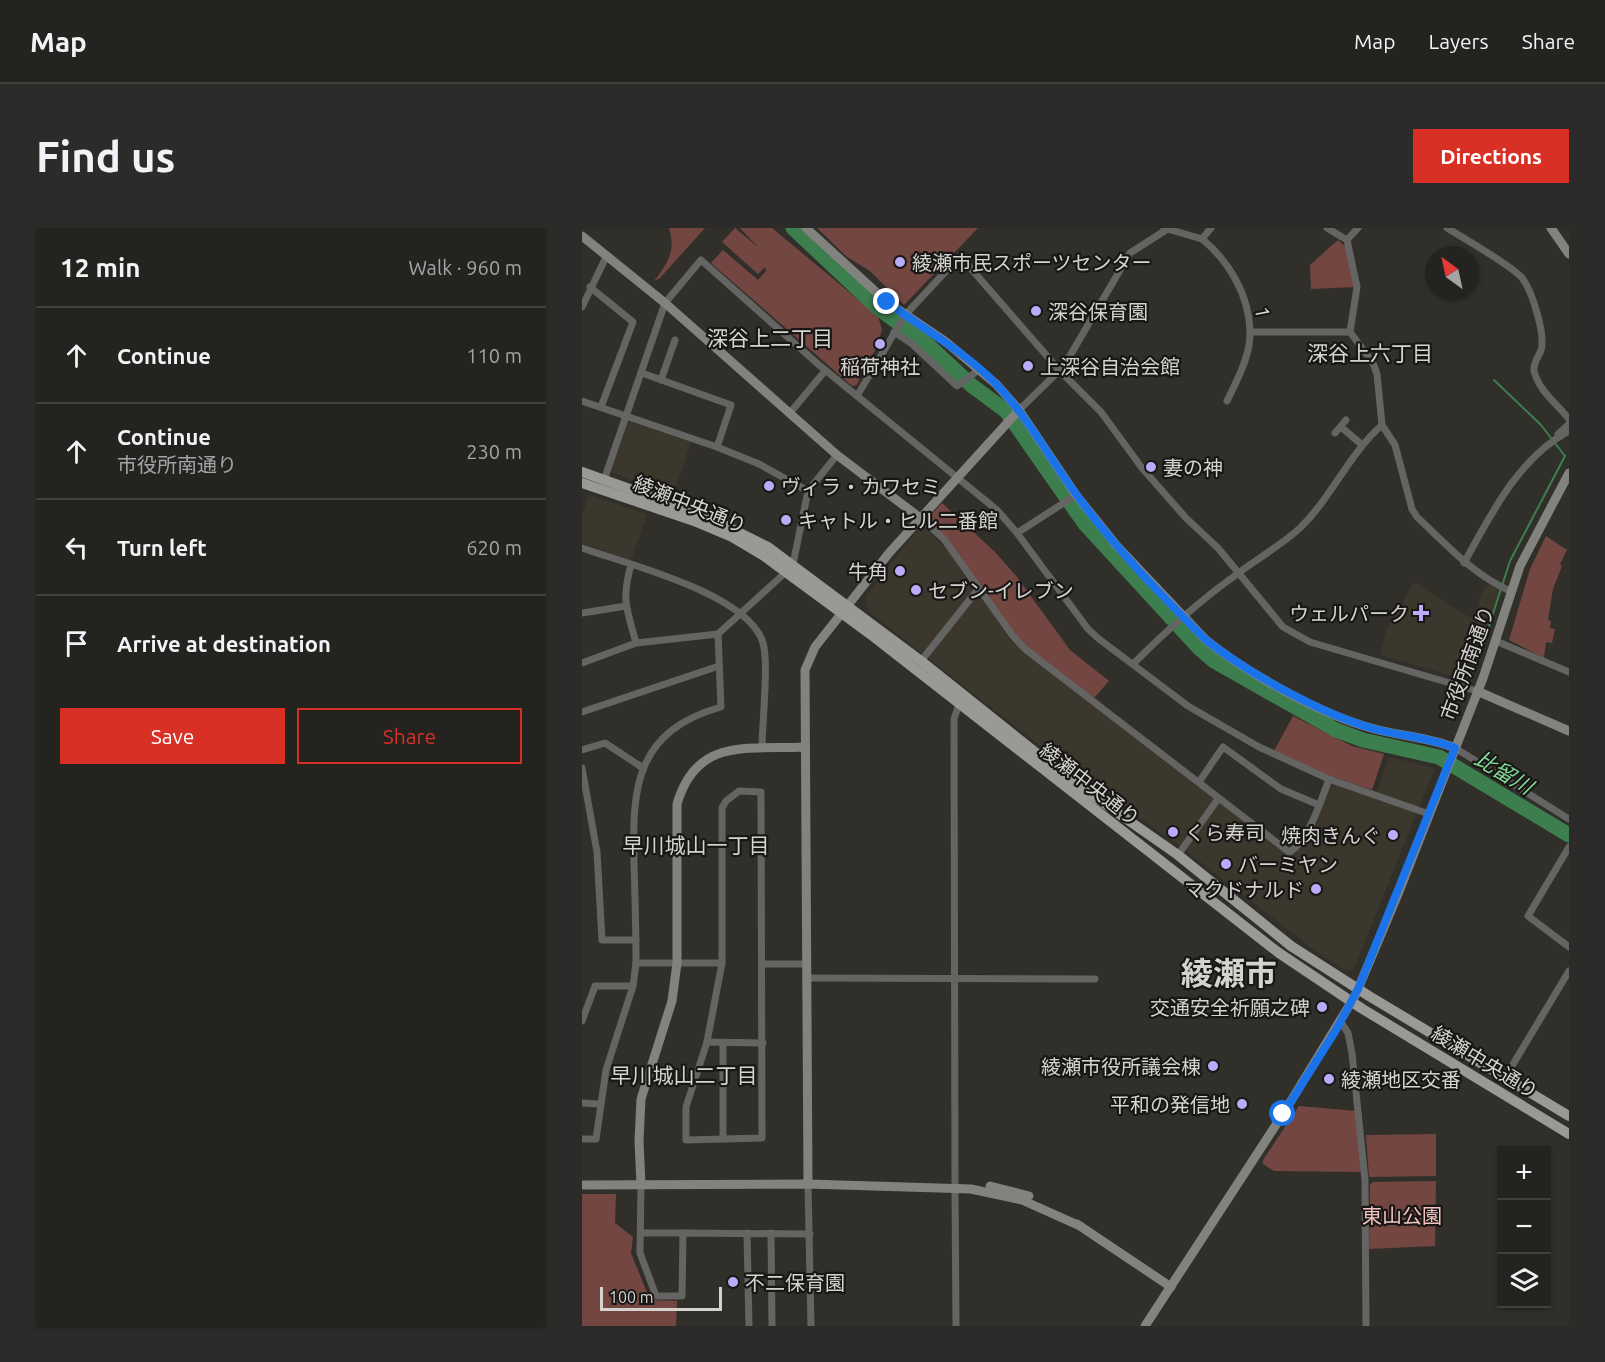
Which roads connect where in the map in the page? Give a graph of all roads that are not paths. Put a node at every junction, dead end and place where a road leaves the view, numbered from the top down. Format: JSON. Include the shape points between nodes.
{"nodes":[{"id":1,"x":806,"y":228,"type":"edge"},
{"id":2,"x":1211,"y":228,"type":"edge"},
{"id":3,"x":1327,"y":228,"type":"edge"},
{"id":4,"x":1358,"y":228,"type":"edge"},
{"id":5,"x":1447,"y":228,"type":"edge"},
{"id":6,"x":1551,"y":228,"type":"edge"},
{"id":7,"x":1165,"y":229,"type":"edge"},
{"id":8,"x":582,"y":236,"type":"edge"},
{"id":9,"x":1202,"y":239,"type":"junction"},
{"id":10,"x":1347,"y":240,"type":"junction"},
{"id":11,"x":1569,"y":254,"type":"edge"},
{"id":12,"x":607,"y":255,"type":"junction"},
{"id":13,"x":590,"y":287,"type":"junction"},
{"id":14,"x":665,"y":303,"type":"junction"},
{"id":15,"x":582,"y":307,"type":"edge"},
{"id":16,"x":903,"y":318,"type":"junction"},
{"id":17,"x":895,"y":331,"type":"junction"},
{"id":18,"x":1250,"y":332,"type":"junction"},
{"id":19,"x":1350,"y":332,"type":"junction"},
{"id":20,"x":675,"y":340,"type":"dead end"},
{"id":21,"x":980,"y":369,"type":"junction"},
{"id":22,"x":825,"y":370,"type":"junction"},
{"id":23,"x":1060,"y":371,"type":"junction"},
{"id":24,"x":642,"y":373,"type":"junction"},
{"id":25,"x":661,"y":380,"type":"junction"},
{"id":26,"x":857,"y":396,"type":"junction"},
{"id":27,"x":582,"y":400,"type":"edge"},
{"id":28,"x":1227,"y":401,"type":"dead end"},
{"id":29,"x":603,"y":408,"type":"junction"},
{"id":30,"x":1017,"y":412,"type":"junction"},
{"id":31,"x":789,"y":414,"type":"junction"},
{"id":32,"x":624,"y":415,"type":"junction"},
{"id":33,"x":1569,"y":419,"type":"edge"},
{"id":34,"x":1346,"y":420,"type":"dead end"},
{"id":35,"x":1569,"y":424,"type":"edge"},
{"id":36,"x":1382,"y":425,"type":"junction"},
{"id":37,"x":1569,"y":431,"type":"edge"},
{"id":38,"x":1558,"y":437,"type":"junction"},
{"id":39,"x":1362,"y":444,"type":"junction"},
{"id":40,"x":717,"y":447,"type":"junction"},
{"id":41,"x":837,"y":455,"type":"junction"},
{"id":42,"x":1569,"y":473,"type":"edge"},
{"id":43,"x":957,"y":477,"type":"junction"},
{"id":44,"x":589,"y":479,"type":"edge"},
{"id":45,"x":808,"y":491,"type":"junction"},
{"id":46,"x":1074,"y":496,"type":"junction"},
{"id":47,"x":919,"y":517,"type":"junction"},
{"id":48,"x":1017,"y":533,"type":"junction"},
{"id":49,"x":582,"y":548,"type":"edge"},
{"id":50,"x":1464,"y":563,"type":"junction"},
{"id":51,"x":631,"y":566,"type":"junction"},
{"id":52,"x":790,"y":568,"type":"junction"},
{"id":53,"x":1238,"y":573,"type":"junction"},
{"id":54,"x":979,"y":588,"type":"junction"},
{"id":55,"x":1512,"y":592,"type":"junction"},
{"id":56,"x":626,"y":606,"type":"junction"},
{"id":57,"x":844,"y":610,"type":"junction"},
{"id":58,"x":582,"y":613,"type":"edge"},
{"id":59,"x":741,"y":614,"type":"junction"},
{"id":60,"x":1179,"y":618,"type":"junction"},
{"id":61,"x":718,"y":634,"type":"junction"},
{"id":62,"x":1496,"y":641,"type":"junction"},
{"id":63,"x":636,"y":643,"type":"junction"},
{"id":64,"x":921,"y":662,"type":"junction"},
{"id":65,"x":582,"y":663,"type":"edge"},
{"id":66,"x":1133,"y":664,"type":"junction"},
{"id":67,"x":719,"y":666,"type":"junction"},
{"id":68,"x":1569,"y":672,"type":"edge"},
{"id":69,"x":1477,"y":691,"type":"junction"},
{"id":70,"x":959,"y":704,"type":"junction"},
{"id":71,"x":582,"y":712,"type":"edge"},
{"id":72,"x":1569,"y":731,"type":"edge"},
{"id":73,"x":806,"y":747,"type":"junction"},
{"id":74,"x":762,"y":748,"type":"junction"},
{"id":75,"x":1455,"y":748,"type":"junction"},
{"id":76,"x":582,"y":750,"type":"edge"},
{"id":77,"x":582,"y":768,"type":"edge"},
{"id":78,"x":643,"y":768,"type":"junction"},
{"id":79,"x":1329,"y":779,"type":"junction"},
{"id":80,"x":1199,"y":782,"type":"junction"},
{"id":81,"x":1218,"y":799,"type":"junction"},
{"id":82,"x":1319,"y":806,"type":"junction"},
{"id":83,"x":1430,"y":814,"type":"junction"},
{"id":84,"x":1569,"y":819,"type":"edge"},
{"id":85,"x":1569,"y":847,"type":"edge"},
{"id":86,"x":1178,"y":855,"type":"junction"},
{"id":87,"x":636,"y":940,"type":"junction"},
{"id":88,"x":1569,"y":947,"type":"edge"},
{"id":89,"x":636,"y":963,"type":"junction"},
{"id":90,"x":677,"y":963,"type":"junction"},
{"id":91,"x":722,"y":963,"type":"junction"},
{"id":92,"x":806,"y":963,"type":"junction"},
{"id":93,"x":763,"y":964,"type":"junction"},
{"id":94,"x":1569,"y":971,"type":"edge"},
{"id":95,"x":806,"y":978,"type":"junction"},
{"id":96,"x":955,"y":979,"type":"junction"},
{"id":97,"x":1095,"y":979,"type":"dead end"},
{"id":98,"x":633,"y":986,"type":"junction"},
{"id":99,"x":1358,"y":989,"type":"junction"},
{"id":100,"x":1352,"y":1001,"type":"junction"},
{"id":101,"x":582,"y":1021,"type":"edge"},
{"id":102,"x":1338,"y":1026,"type":"junction"},
{"id":103,"x":708,"y":1042,"type":"junction"},
{"id":104,"x":723,"y":1043,"type":"junction"},
{"id":105,"x":763,"y":1043,"type":"junction"},
{"id":106,"x":1506,"y":1076,"type":"junction"},
{"id":107,"x":582,"y":1103,"type":"edge"},
{"id":108,"x":599,"y":1104,"type":"junction"},
{"id":109,"x":1569,"y":1116,"type":"edge"},
{"id":110,"x":1569,"y":1134,"type":"edge"},
{"id":111,"x":582,"y":1139,"type":"edge"},
{"id":112,"x":723,"y":1139,"type":"junction"},
{"id":113,"x":641,"y":1184,"type":"junction"},
{"id":114,"x":808,"y":1184,"type":"junction"},
{"id":115,"x":582,"y":1185,"type":"edge"},
{"id":116,"x":955,"y":1185,"type":"junction"},
{"id":117,"x":641,"y":1233,"type":"junction"},
{"id":118,"x":683,"y":1233,"type":"junction"},
{"id":119,"x":747,"y":1233,"type":"junction"},
{"id":120,"x":771,"y":1233,"type":"junction"},
{"id":121,"x":810,"y":1234,"type":"junction"},
{"id":122,"x":1171,"y":1287,"type":"junction"},
{"id":123,"x":749,"y":1326,"type":"edge"},
{"id":124,"x":771,"y":1326,"type":"edge"},
{"id":125,"x":811,"y":1326,"type":"edge"},
{"id":126,"x":956,"y":1326,"type":"edge"},
{"id":127,"x":1145,"y":1326,"type":"edge"},
{"id":128,"x":1366,"y":1326,"type":"edge"}],
"edges":[{"from":1,"to":16,"type":"street"},
{"from":2,"to":9,"type":"street"},
{"from":3,"to":10,"type":"street"},
{"from":4,"to":10,"type":"street"},
{"from":5,"to":33,"type":"street","via":[[1524,280],[1542,341],[1535,373],[1547,396]]},
{"from":6,"to":11,"type":"street"},
{"from":7,"to":9,"type":"street"},
{"from":7,"to":23,"type":"street","via":[[1130,253]]},
{"from":8,"to":12,"type":"street"},
{"from":9,"to":18,"type":"street","name":"1","via":[[1227,264],[1238,284]]},
{"from":10,"to":19,"type":"street","via":[[1357,287]]},
{"from":12,"to":13,"type":"street"},
{"from":12,"to":14,"type":"street"},
{"from":13,"to":15,"type":"street"},
{"from":13,"to":29,"type":"street","via":[[633,322]]},
{"from":14,"to":22,"type":"street","via":[[701,260]]},
{"from":14,"to":24,"type":"street"},
{"from":14,"to":31,"type":"street"},
{"from":16,"to":17,"type":"street"},
{"from":16,"to":21,"type":"street"},
{"from":16,"to":23,"type":"street","via":[[960,256]]},
{"from":17,"to":21,"type":"street","via":[[957,386]]},
{"from":17,"to":26,"type":"street"},
{"from":18,"to":19,"type":"street"},
{"from":18,"to":28,"type":"street","name":"1","via":[[1241,372]]},
{"from":19,"to":36,"type":"street","via":[[1374,363]]},
{"from":20,"to":25,"type":"street"},
{"from":21,"to":30,"type":"street"},
{"from":22,"to":26,"type":"street"},
{"from":22,"to":31,"type":"street"},
{"from":23,"to":30,"type":"street"},
{"from":23,"to":53,"type":"street","via":[[1106,417],[1142,468]]},
{"from":24,"to":25,"type":"street"},
{"from":24,"to":32,"type":"street"},
{"from":25,"to":40,"type":"street","via":[[731,405]]},
{"from":26,"to":43,"type":"street"},
{"from":27,"to":29,"type":"street"},
{"from":29,"to":32,"type":"street"},
{"from":30,"to":43,"type":"street"},
{"from":30,"to":46,"type":"street"},
{"from":31,"to":41,"type":"street"},
{"from":32,"to":40,"type":"street"},
{"from":32,"to":44,"type":"street"},
{"from":34,"to":39,"type":"street","via":[[1338,430]]},
{"from":35,"to":38,"type":"street"},
{"from":36,"to":39,"type":"street"},
{"from":36,"to":50,"type":"street","via":[[1395,446],[1417,518]]},
{"from":37,"to":38,"type":"street"},
{"from":38,"to":50,"type":"street","via":[[1531,461],[1492,512]]},
{"from":39,"to":53,"type":"street","via":[[1335,487],[1301,526],[1282,544]]},
{"from":40,"to":45,"type":"street"},
{"from":41,"to":45,"type":"street"},
{"from":41,"to":47,"type":"street"},
{"from":42,"to":55,"type":"street","name":"市役所南通り","via":[[1520,566]]},
{"from":43,"to":47,"type":"street"},
{"from":43,"to":48,"type":"street","via":[[997,510]]},
{"from":44,"to":52,"type":"main road","name":"綾瀬中央通り","via":[[716,520],[768,546]]},
{"from":45,"to":52,"type":"street"},
{"from":46,"to":48,"type":"street"},
{"from":46,"to":60,"type":"street"},
{"from":47,"to":54,"type":"street","via":[[944,538]]},
{"from":47,"to":57,"type":"street"},
{"from":48,"to":66,"type":"street","via":[[1088,629]]},
{"from":49,"to":51,"type":"street"},
{"from":50,"to":55,"type":"street"},
{"from":51,"to":56,"type":"street","via":[[624,590]]},
{"from":51,"to":59,"type":"street","via":[[690,585]]},
{"from":52,"to":57,"type":"main road","name":"綾瀬中央通り"},
{"from":52,"to":59,"type":"street"},
{"from":53,"to":60,"type":"street"},
{"from":53,"to":69,"type":"street","via":[[1283,627],[1297,637]]},
{"from":54,"to":64,"type":"street"},
{"from":54,"to":80,"type":"street","via":[[1025,649]]},
{"from":55,"to":62,"type":"street","name":"市役所南通り"},
{"from":56,"to":58,"type":"street"},
{"from":56,"to":63,"type":"street"},
{"from":57,"to":64,"type":"main road","name":"綾瀬中央通り"},
{"from":57,"to":70,"type":"main road","name":"綾瀬中央通り"},
{"from":57,"to":73,"type":"street","via":[[815,647],[805,670]]},
{"from":59,"to":61,"type":"street"},
{"from":59,"to":74,"type":"street","via":[[752,621],[764,646]]},
{"from":60,"to":66,"type":"street"},
{"from":60,"to":75,"type":"street","via":[[1222,654],[1329,714],[1372,729]]},
{"from":61,"to":63,"type":"street"},
{"from":61,"to":67,"type":"street"},
{"from":62,"to":68,"type":"street"},
{"from":62,"to":69,"type":"street","name":"市役所南通り"},
{"from":63,"to":65,"type":"street"},
{"from":64,"to":86,"type":"main road","name":"綾瀬中央通り","via":[[1065,776]]},
{"from":66,"to":79,"type":"street","via":[[1188,706],[1259,747]]},
{"from":67,"to":71,"type":"street"},
{"from":67,"to":78,"type":"street","via":[[721,707],[702,712],[664,737]]},
{"from":69,"to":72,"type":"street"},
{"from":69,"to":75,"type":"street","name":"市役所南通り"},
{"from":70,"to":96,"type":"street","via":[[954,719]]},
{"from":70,"to":100,"type":"main road","name":"綾瀬中央通り","via":[[1279,954]]},
{"from":73,"to":74,"type":"street"},
{"from":73,"to":92,"type":"street"},
{"from":74,"to":90,"type":"street","via":[[737,748],[713,755],[694,770],[681,790],[677,804]]},
{"from":75,"to":83,"type":"street","name":"市役所南通り"},
{"from":75,"to":84,"type":"street"},
{"from":76,"to":78,"type":"street","via":[[605,743]]},
{"from":77,"to":87,"type":"street","via":[[597,852],[602,940]]},
{"from":78,"to":87,"type":"street","via":[[633,804]]},
{"from":79,"to":82,"type":"street"},
{"from":79,"to":83,"type":"street"},
{"from":80,"to":81,"type":"street"},
{"from":80,"to":82,"type":"street","via":[[1223,747],[1281,789]]},
{"from":81,"to":82,"type":"street","via":[[1289,852],[1309,829]]},
{"from":81,"to":86,"type":"street"},
{"from":83,"to":99,"type":"street","name":"市役所南通り"},
{"from":85,"to":88,"type":"street","via":[[1528,916]]},
{"from":86,"to":99,"type":"main road","name":"綾瀬中央通り","via":[[1267,928]]},
{"from":87,"to":89,"type":"street"},
{"from":89,"to":90,"type":"street"},
{"from":89,"to":98,"type":"street"},
{"from":90,"to":91,"type":"street"},
{"from":90,"to":113,"type":"street","via":[[672,1001],[642,1099]]},
{"from":91,"to":93,"type":"street","via":[[722,808],[739,791],[761,792]]},
{"from":91,"to":103,"type":"street"},
{"from":92,"to":93,"type":"street"},
{"from":92,"to":95,"type":"street"},
{"from":93,"to":105,"type":"street"},
{"from":94,"to":106,"type":"street"},
{"from":95,"to":96,"type":"street"},
{"from":95,"to":114,"type":"street"},
{"from":96,"to":97,"type":"street"},
{"from":96,"to":116,"type":"street"},
{"from":98,"to":101,"type":"street","via":[[595,986]]},
{"from":98,"to":108,"type":"street"},
{"from":99,"to":100,"type":"street","name":"市役所南通り"},
{"from":99,"to":106,"type":"main road","name":"綾瀬中央通り"},
{"from":100,"to":102,"type":"street","name":"市役所南通り"},
{"from":100,"to":110,"type":"main road","name":"綾瀬中央通り"},
{"from":102,"to":122,"type":"street","name":"市役所南通り"},
{"from":102,"to":128,"type":"street","via":[[1348,1033],[1352,1053],[1365,1180]]},
{"from":103,"to":104,"type":"street"},
{"from":103,"to":112,"type":"street","via":[[686,1107],[686,1140]]},
{"from":104,"to":105,"type":"street"},
{"from":104,"to":112,"type":"street"},
{"from":105,"to":112,"type":"street","via":[[762,1138]]},
{"from":106,"to":109,"type":"main road","name":"綾瀬中央通り"},
{"from":107,"to":108,"type":"street"},
{"from":108,"to":111,"type":"street","via":[[596,1139]]},
{"from":113,"to":114,"type":"street"},
{"from":113,"to":115,"type":"street"},
{"from":113,"to":117,"type":"street"},
{"from":114,"to":116,"type":"street"},
{"from":114,"to":121,"type":"street"},
{"from":116,"to":122,"type":"street","via":[[990,1186],[1024,1194],[1052,1207]]},
{"from":116,"to":126,"type":"street"},
{"from":117,"to":118,"type":"street"},
{"from":117,"to":118,"type":"street","via":[[640,1253],[656,1296],[682,1296]]},
{"from":118,"to":119,"type":"street"},
{"from":119,"to":120,"type":"street"},
{"from":119,"to":123,"type":"street"},
{"from":120,"to":121,"type":"street"},
{"from":120,"to":124,"type":"street"},
{"from":121,"to":125,"type":"street"},
{"from":122,"to":127,"type":"street","name":"市役所南通り"}]}
